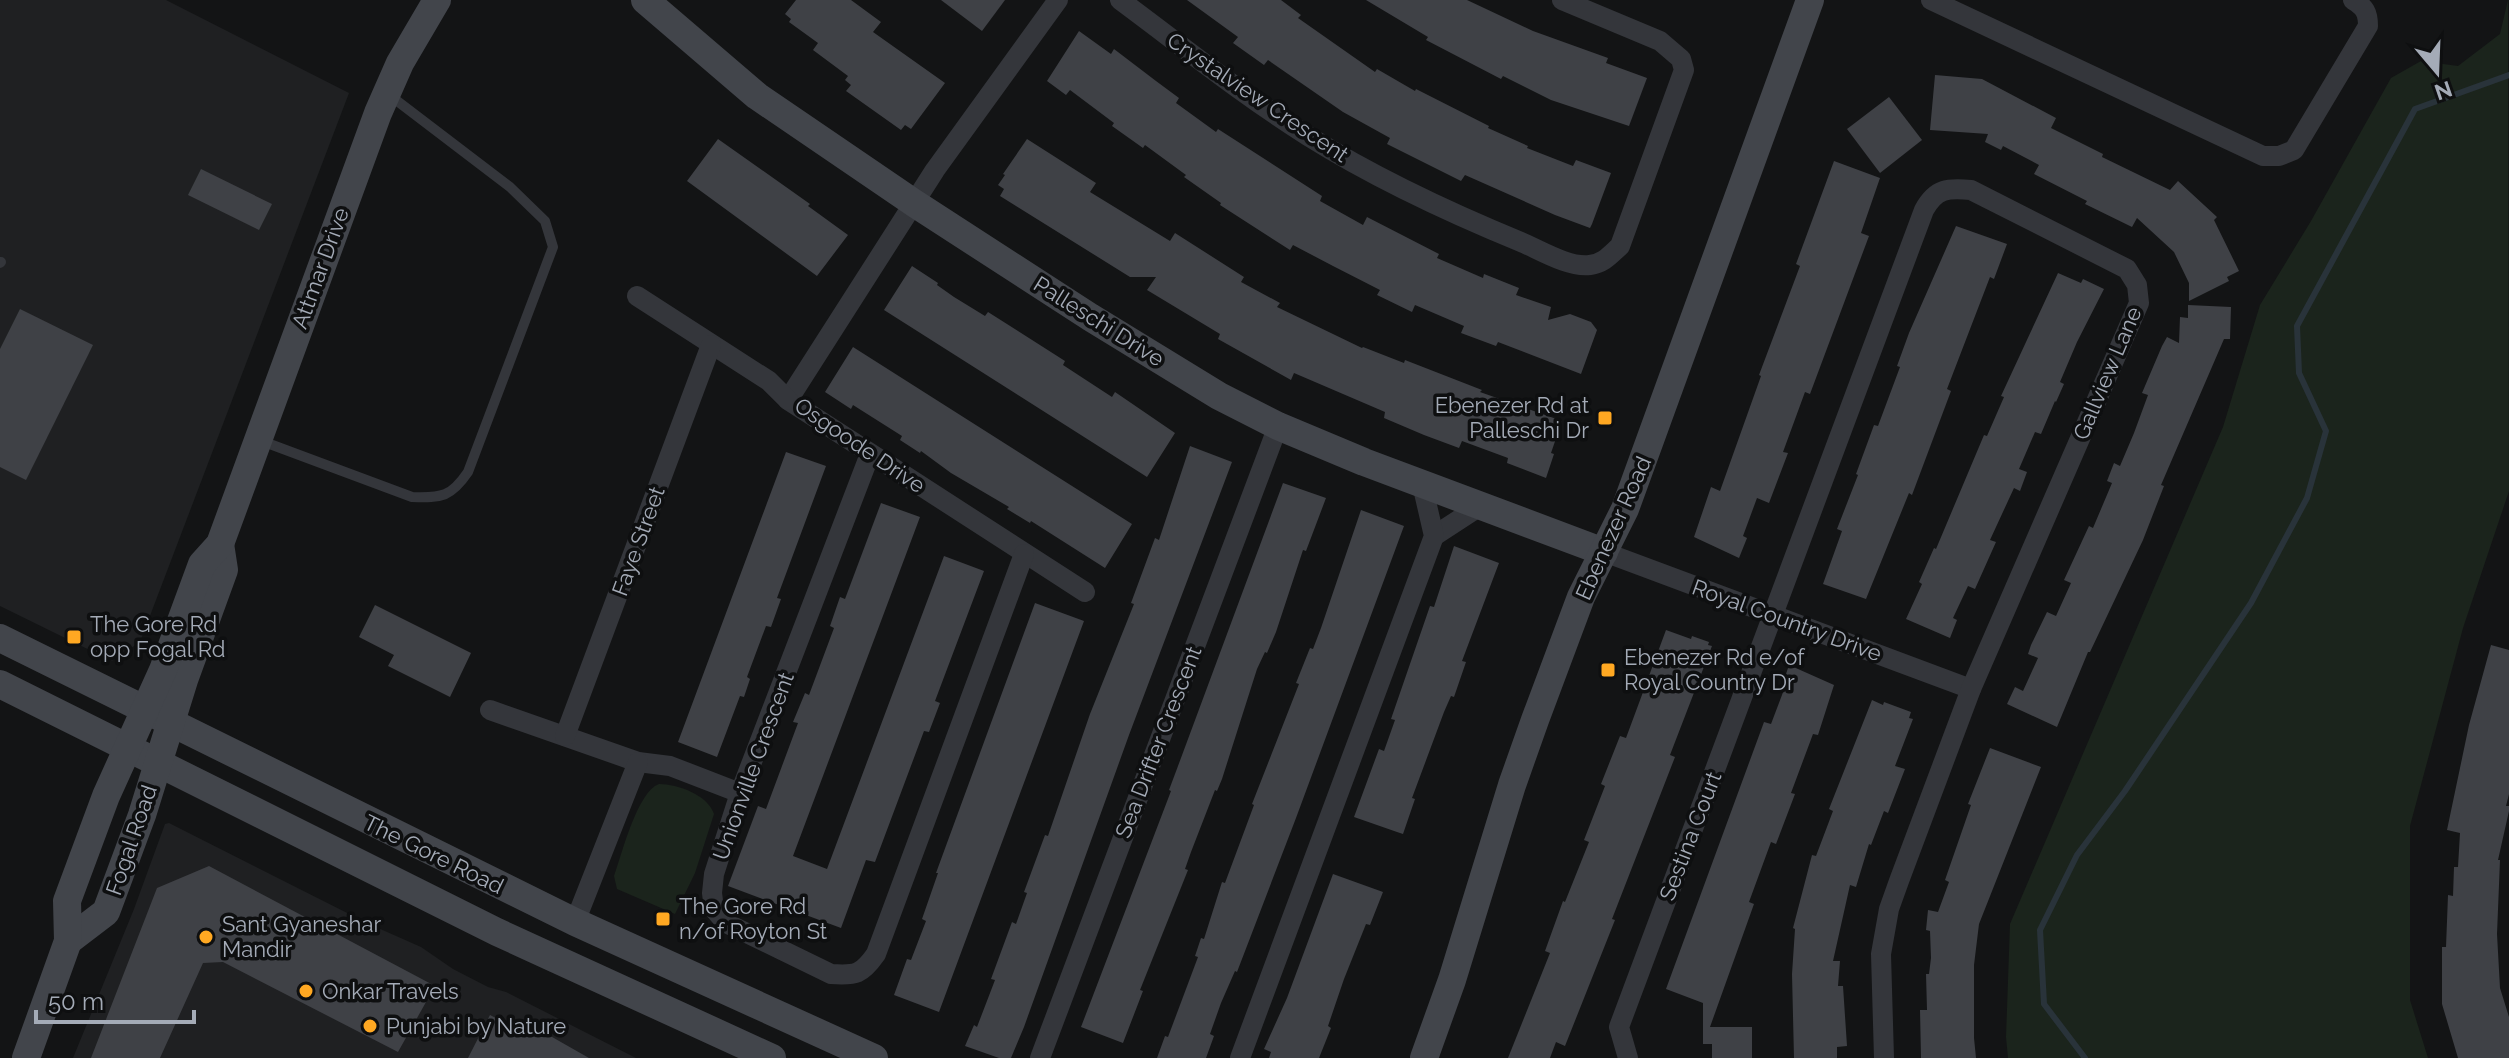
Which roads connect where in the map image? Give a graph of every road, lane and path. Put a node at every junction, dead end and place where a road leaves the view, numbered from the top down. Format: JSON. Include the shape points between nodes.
{"nodes":[{"id":1,"x":437,"y":0,"type":"edge"},
{"id":2,"x":645,"y":0,"type":"edge"},
{"id":3,"x":1058,"y":0,"type":"edge"},
{"id":4,"x":1120,"y":0,"type":"edge"},
{"id":5,"x":1562,"y":0,"type":"edge"},
{"id":6,"x":1810,"y":0,"type":"edge"},
{"id":7,"x":1931,"y":0,"type":"edge"},
{"id":8,"x":2353,"y":0,"type":"edge"},
{"id":9,"x":1956,"y":5,"type":"edge"},
{"id":10,"x":387,"y":93,"type":"junction"},
{"id":11,"x":914,"y":203,"type":"junction"},
{"id":12,"x":637,"y":296,"type":"dead end"},
{"id":13,"x":711,"y":345,"type":"junction"},
{"id":14,"x":788,"y":400,"type":"junction"},
{"id":15,"x":1278,"y":426,"type":"junction"},
{"id":16,"x":258,"y":439,"type":"junction"},
{"id":17,"x":870,"y":454,"type":"junction"},
{"id":18,"x":1422,"y":484,"type":"junction"},
{"id":19,"x":1480,"y":506,"type":"junction"},
{"id":20,"x":1434,"y":536,"type":"junction"},
{"id":21,"x":220,"y":544,"type":"junction"},
{"id":22,"x":1604,"y":552,"type":"junction"},
{"id":23,"x":1024,"y":554,"type":"junction"},
{"id":24,"x":1085,"y":592,"type":"dead end"},
{"id":25,"x":1774,"y":615,"type":"junction"},
{"id":26,"x":0,"y":638,"type":"edge"},
{"id":27,"x":0,"y":684,"type":"edge"},
{"id":28,"x":1971,"y":689,"type":"junction"},
{"id":29,"x":145,"y":710,"type":"junction"},
{"id":30,"x":490,"y":710,"type":"dead end"},
{"id":31,"x":171,"y":723,"type":"junction"},
{"id":32,"x":565,"y":736,"type":"junction"},
{"id":33,"x":127,"y":748,"type":"junction"},
{"id":34,"x":638,"y":762,"type":"junction"},
{"id":35,"x":158,"y":764,"type":"junction"},
{"id":36,"x":740,"y":793,"type":"junction"},
{"id":37,"x":575,"y":922,"type":"junction"},
{"id":38,"x":68,"y":941,"type":"junction"},
{"id":39,"x":26,"y":1058,"type":"edge"},
{"id":40,"x":772,"y":1058,"type":"edge"},
{"id":41,"x":874,"y":1058,"type":"edge"},
{"id":42,"x":1040,"y":1058,"type":"edge"},
{"id":43,"x":1240,"y":1058,"type":"edge"},
{"id":44,"x":1424,"y":1058,"type":"edge"},
{"id":45,"x":1628,"y":1058,"type":"edge"},
{"id":46,"x":1884,"y":1058,"type":"edge"}],
"edges":[{"from":1,"to":10,"type":"main road","name":"Attmar Drive"},
{"from":2,"to":11,"type":"main road","name":"Palleschi Drive","via":[[757,96]]},
{"from":3,"to":11,"type":"street","name":"Osgoode Drive"},
{"from":4,"to":5,"type":"street","name":"Crystalview Crescent","via":[[1308,136],[1448,212],[1587,266],[1604,262],[1620,246],[1684,70],[1681,59],[1660,41]]},
{"from":6,"to":22,"type":"main road","name":"Ebenezer Road","via":[[1625,509]]},
{"from":7,"to":9,"type":"street"},
{"from":8,"to":9,"type":"street","via":[[2363,6],[2368,26],[2294,150],[2271,156]]},
{"from":10,"to":16,"type":"main road","name":"Attmar Drive"},
{"from":10,"to":16,"type":"lane","via":[[510,187],[545,221],[553,247],[468,472],[455,490],[436,498],[412,497]]},
{"from":11,"to":14,"type":"street","name":"Osgoode Drive"},
{"from":11,"to":15,"type":"main road","name":"Palleschi Drive","via":[[1129,341]]},
{"from":12,"to":13,"type":"street"},
{"from":13,"to":14,"type":"street","via":[[769,381]]},
{"from":13,"to":32,"type":"street","name":"Faye Street"},
{"from":14,"to":17,"type":"street","name":"Osgoode Drive"},
{"from":15,"to":18,"type":"main road","name":"Palleschi Drive"},
{"from":15,"to":42,"type":"street","name":"Sea Drifter Crescent"},
{"from":16,"to":21,"type":"main road","name":"Attmar Drive"},
{"from":17,"to":23,"type":"street","name":"Osgoode Drive"},
{"from":17,"to":36,"type":"street","name":"Unionville Crescent"},
{"from":18,"to":19,"type":"main road","name":"Palleschi Drive"},
{"from":18,"to":20,"type":"street"},
{"from":19,"to":20,"type":"street"},
{"from":19,"to":22,"type":"main road","name":"Palleschi Drive"},
{"from":20,"to":43,"type":"street"},
{"from":21,"to":29,"type":"main road","name":"Attmar Drive","via":[[202,564]]},
{"from":21,"to":31,"type":"main road","name":"Attmar Drive","via":[[224,570]]},
{"from":22,"to":25,"type":"street","name":"Royal Country Drive"},
{"from":22,"to":44,"type":"main road","name":"Ebenezer Road","via":[[1581,597],[1512,785]]},
{"from":23,"to":24,"type":"street","name":"Osgoode Drive"},
{"from":23,"to":36,"type":"street","name":"Unionville Crescent","via":[[876,954],[865,969],[850,976],[831,974],[726,923],[714,909],[714,874]]},
{"from":25,"to":28,"type":"street","name":"Royal Country Drive"},
{"from":25,"to":28,"type":"street","name":"Gallview Lane","via":[[1924,210],[1931,197],[1949,188],[1971,190],[2127,269],[2137,285],[2139,303]]},
{"from":25,"to":45,"type":"street","name":"Sestina Court","via":[[1619,1027]]},
{"from":26,"to":29,"type":"main road","name":"The Gore Road"},
{"from":27,"to":33,"type":"main road","name":"The Gore Road"},
{"from":28,"to":46,"type":"street","name":"Gallview Lane","via":[[1889,909],[1881,954]]},
{"from":29,"to":31,"type":"main road","name":"The Gore Road"},
{"from":29,"to":33,"type":"main road","name":"Fogal Road"},
{"from":30,"to":32,"type":"street"},
{"from":31,"to":35,"type":"main road","name":"Fogal Road"},
{"from":31,"to":37,"type":"main road","name":"The Gore Road"},
{"from":32,"to":34,"type":"street"},
{"from":33,"to":35,"type":"main road","name":"The Gore Road"},
{"from":33,"to":38,"type":"main road","name":"Fogal Road","via":[[67,901]]},
{"from":34,"to":36,"type":"street","via":[[670,766]]},
{"from":34,"to":37,"type":"street"},
{"from":35,"to":38,"type":"main road","name":"Fogal Road","via":[[106,912]]},
{"from":35,"to":40,"type":"main road","name":"The Gore Road","via":[[497,932]]},
{"from":37,"to":41,"type":"main road","name":"The Gore Road"},
{"from":38,"to":39,"type":"main road","name":"Fogal Road"}]}
